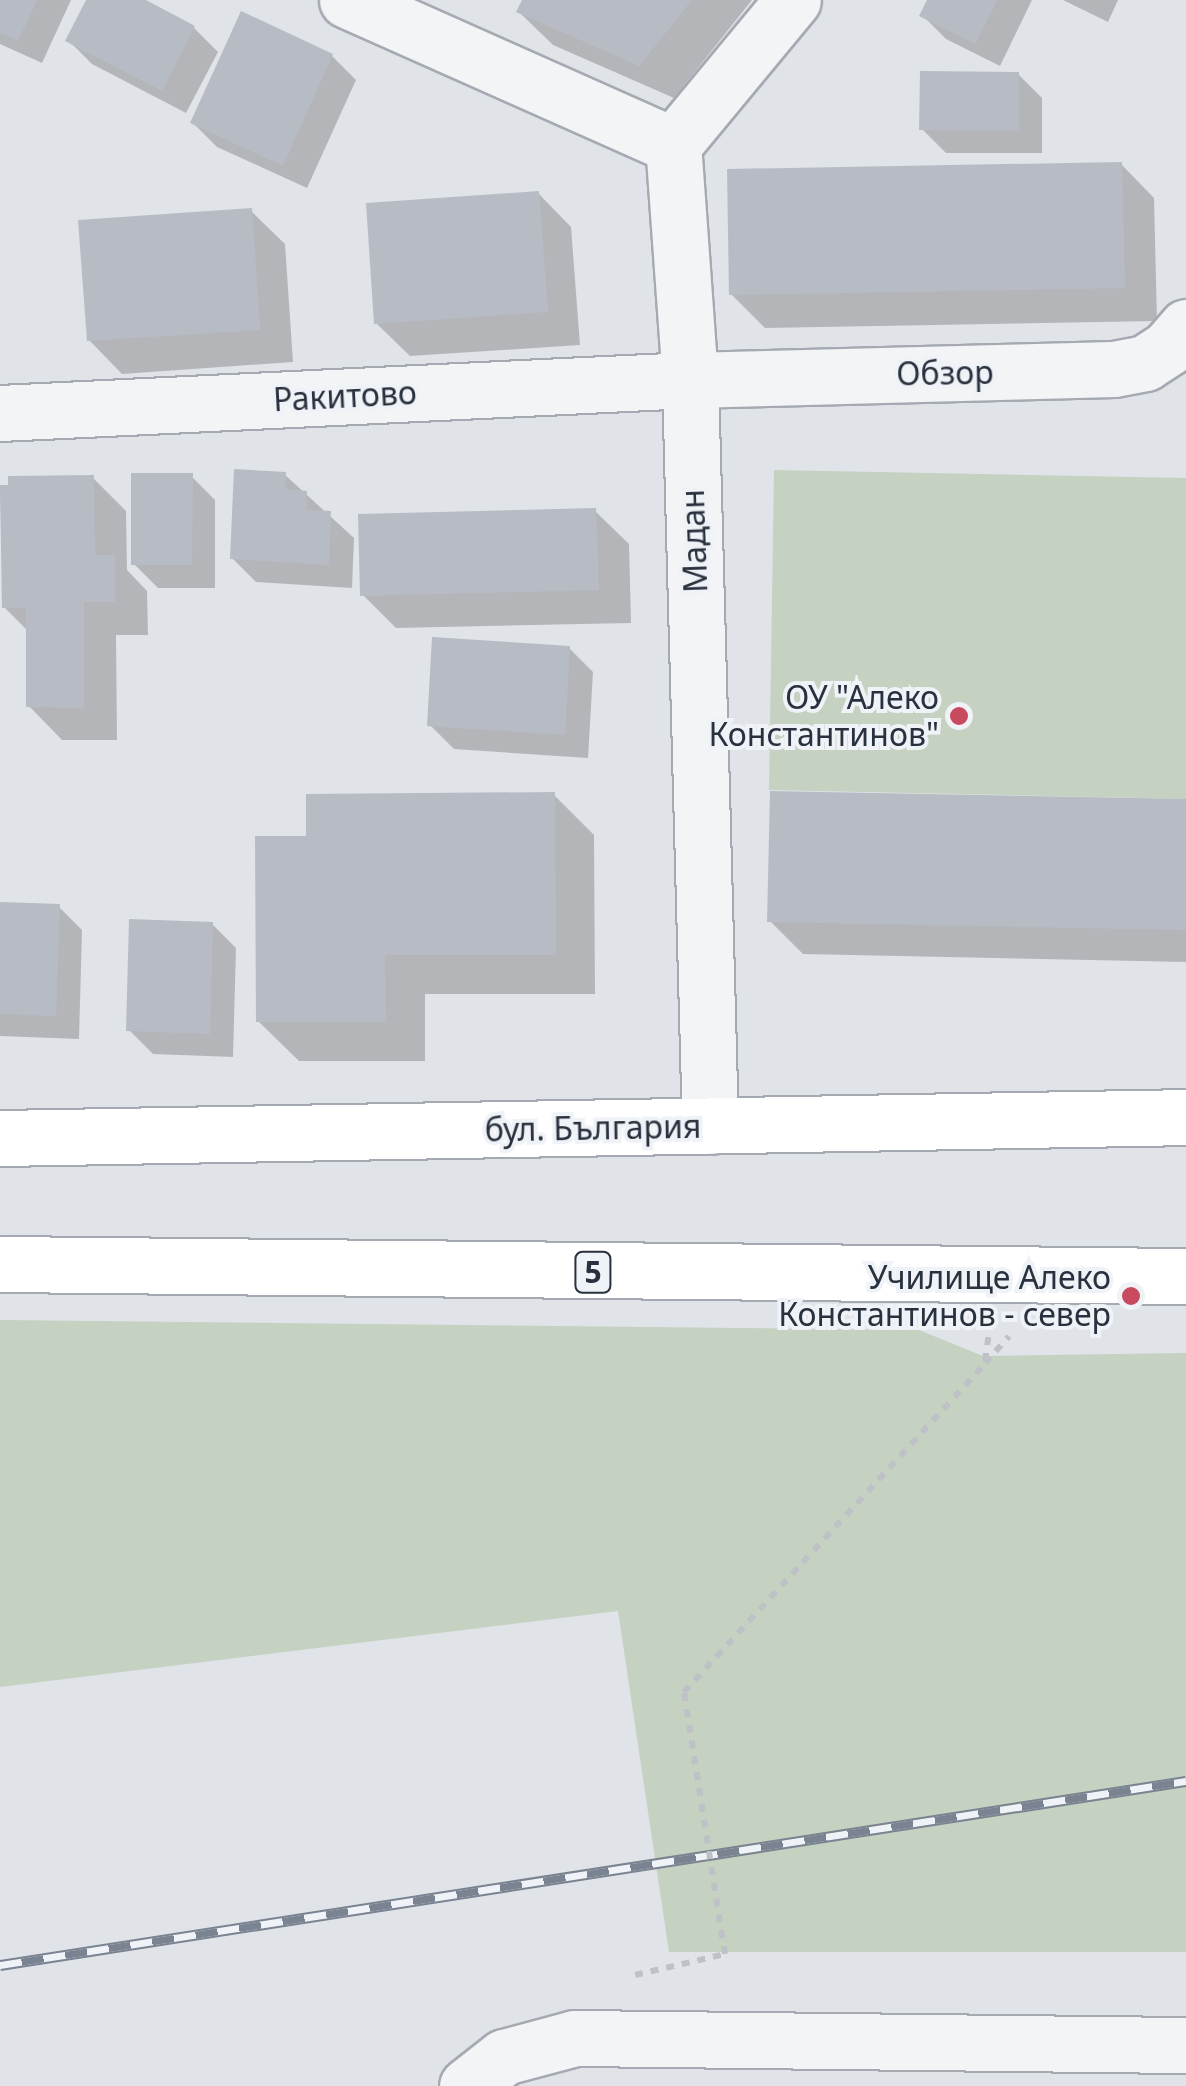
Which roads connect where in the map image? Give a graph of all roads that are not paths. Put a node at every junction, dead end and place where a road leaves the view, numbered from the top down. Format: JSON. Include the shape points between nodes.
{"nodes":[{"id":1,"x":347,"y":0,"type":"edge"},
{"id":2,"x":793,"y":0,"type":"edge"},
{"id":3,"x":672,"y":145,"type":"junction"},
{"id":4,"x":1186,"y":327,"type":"edge"},
{"id":5,"x":690,"y":380,"type":"junction"},
{"id":6,"x":0,"y":413,"type":"edge"},
{"id":7,"x":1186,"y":1116,"type":"edge"},
{"id":8,"x":710,"y":1126,"type":"junction"},
{"id":9,"x":0,"y":1138,"type":"edge"},
{"id":10,"x":0,"y":1264,"type":"edge"},
{"id":11,"x":1186,"y":1276,"type":"edge"},
{"id":12,"x":1186,"y":2045,"type":"edge"},
{"id":13,"x":467,"y":2086,"type":"edge"}],
"edges":[{"from":1,"to":3,"type":"street"},
{"from":2,"to":3,"type":"street"},
{"from":3,"to":5,"type":"street","name":"Мадан"},
{"from":4,"to":5,"type":"street","name":"Обзор","via":[[1145,363],[1114,369]]},
{"from":5,"to":6,"type":"street","name":"Ракитово"},
{"from":5,"to":8,"type":"street","name":"Мадан"},
{"from":7,"to":8,"type":"highway","name":"бул. България"},
{"from":8,"to":9,"type":"highway","name":"бул. България"},
{"from":10,"to":11,"type":"highway","number":"5"},
{"from":12,"to":13,"type":"street","via":[[575,2038],[504,2057]]}]}
